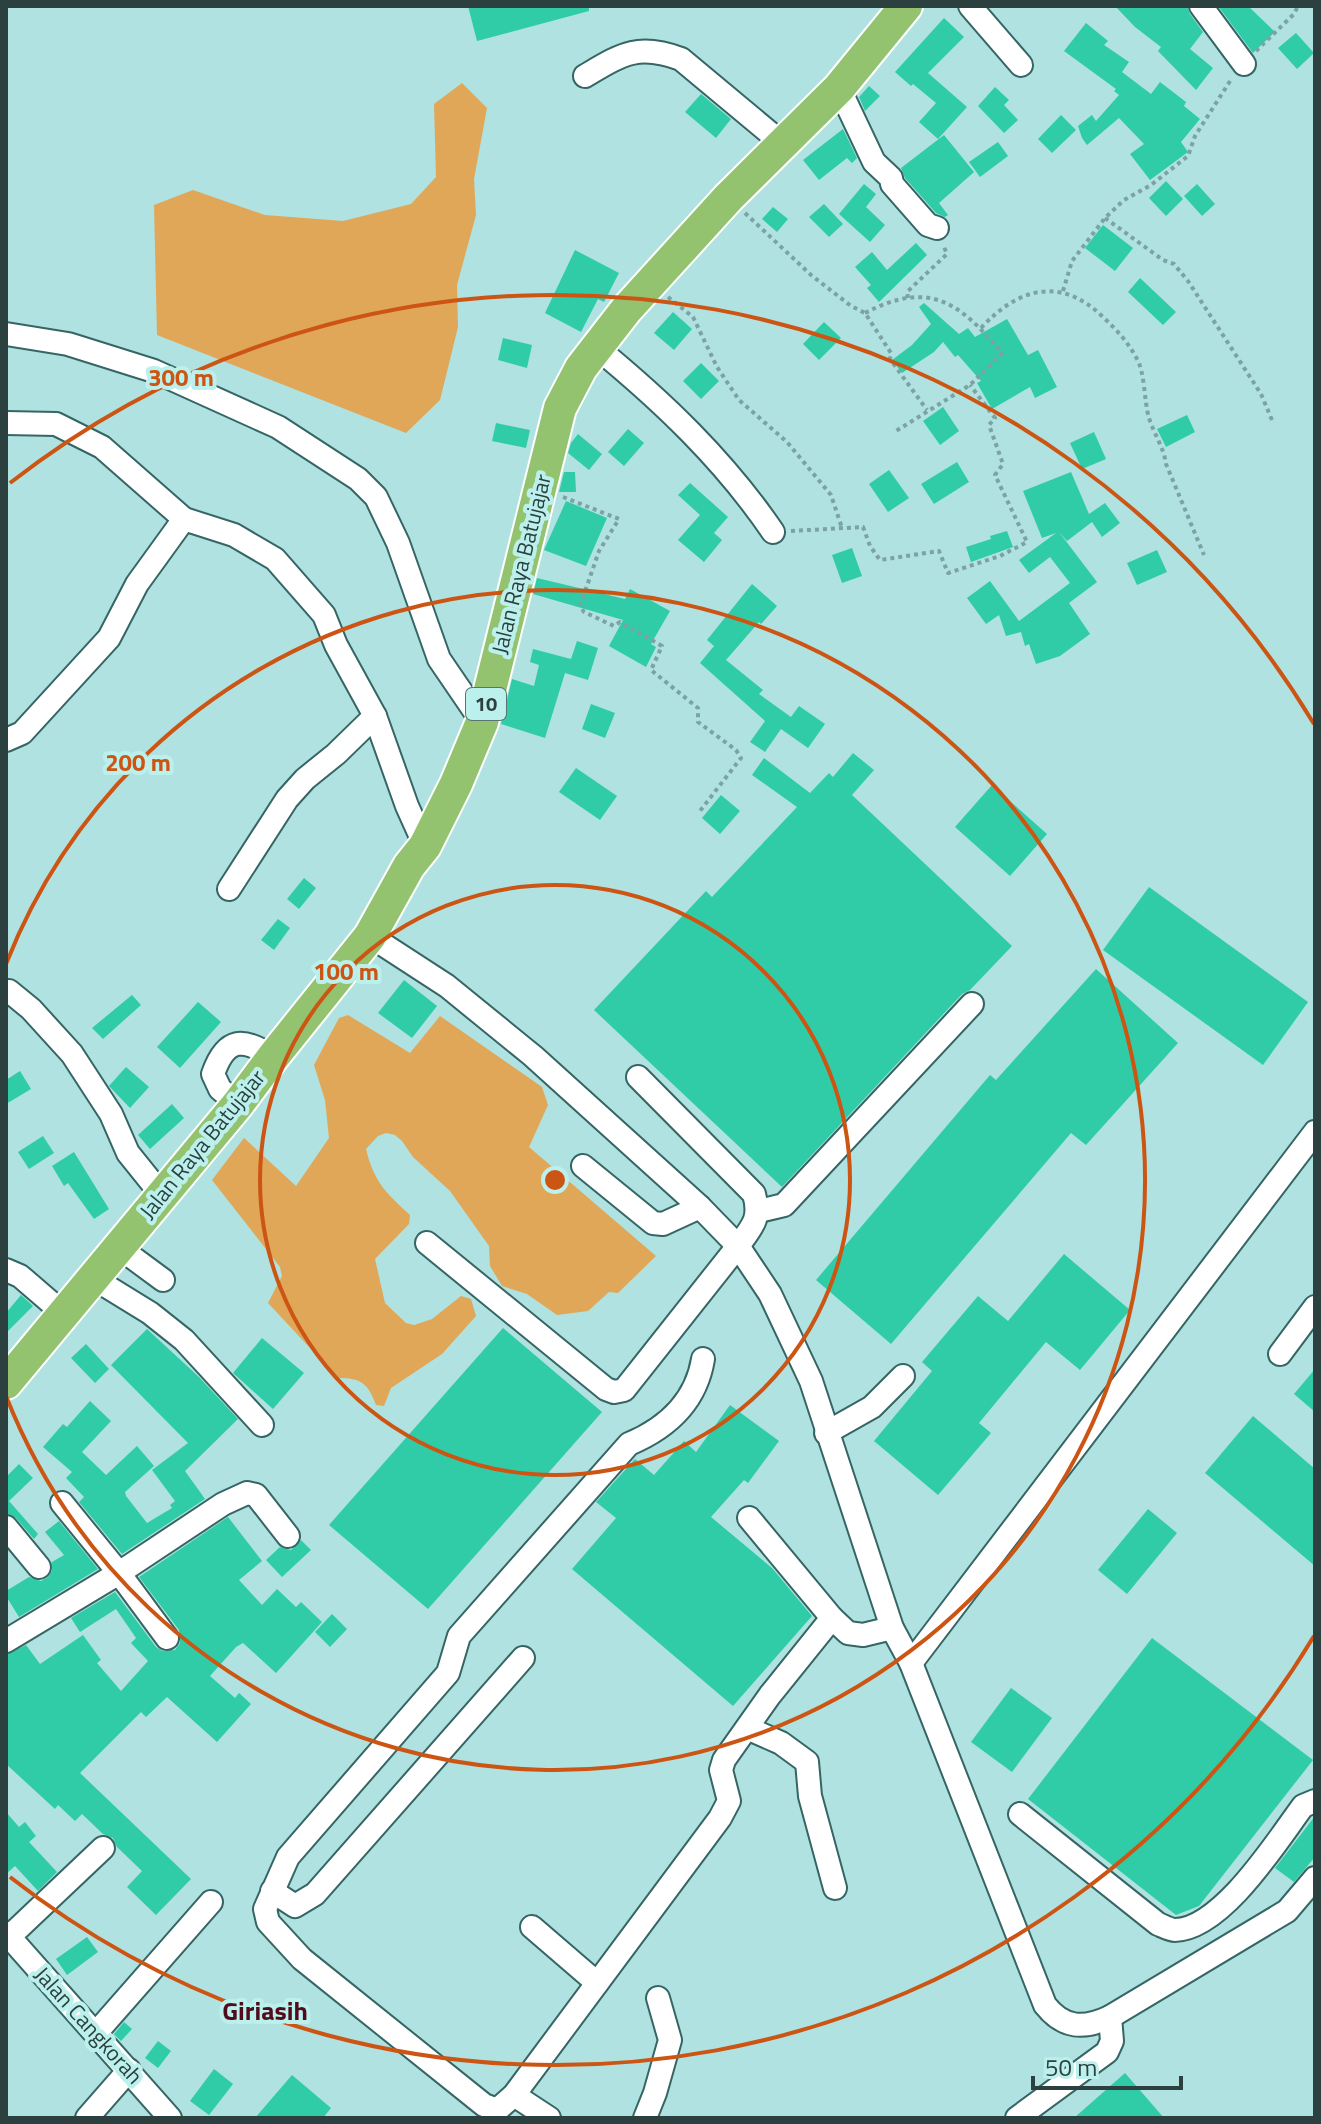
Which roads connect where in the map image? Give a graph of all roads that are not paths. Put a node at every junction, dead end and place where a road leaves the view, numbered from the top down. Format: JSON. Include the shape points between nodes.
{"nodes":[{"id":1,"x":906,"y":6,"type":"edge"},
{"id":2,"x":970,"y":6,"type":"edge"},
{"id":3,"x":1201,"y":6,"type":"edge"},
{"id":4,"x":1244,"y":64,"type":"road end"},
{"id":5,"x":1021,"y":65,"type":"dead end"},
{"id":6,"x":585,"y":76,"type":"dead end"},
{"id":7,"x":839,"y":88,"type":"junction"},
{"id":8,"x":783,"y":144,"type":"junction"},
{"id":9,"x":937,"y":228,"type":"road end"},
{"id":10,"x":6,"y":334,"type":"edge"},
{"id":11,"x":596,"y":347,"type":"junction"},
{"id":12,"x":6,"y":423,"type":"edge"},
{"id":13,"x":184,"y":519,"type":"junction"},
{"id":14,"x":773,"y":532,"type":"road end"},
{"id":15,"x":375,"y":716,"type":"junction"},
{"id":16,"x":482,"y":722,"type":"junction"},
{"id":17,"x":6,"y":740,"type":"edge"},
{"id":18,"x":425,"y":846,"type":"junction"},
{"id":19,"x":229,"y":889,"type":"dead end"},
{"id":20,"x":370,"y":936,"type":"junction"},
{"id":21,"x":9,"y":991,"type":"dead end"},
{"id":22,"x":972,"y":1004,"type":"dead end"},
{"id":23,"x":638,"y":1077,"type":"dead end"},
{"id":24,"x":1315,"y":1132,"type":"edge"},
{"id":25,"x":583,"y":1166,"type":"dead end"},
{"id":26,"x":161,"y":1194,"type":"junction"},
{"id":27,"x":700,"y":1207,"type":"junction"},
{"id":28,"x":759,"y":1211,"type":"junction"},
{"id":29,"x":427,"y":1243,"type":"dead end"},
{"id":30,"x":117,"y":1246,"type":"junction"},
{"id":31,"x":738,"y":1246,"type":"junction"},
{"id":32,"x":6,"y":1270,"type":"edge"},
{"id":33,"x":93,"y":1278,"type":"junction"},
{"id":34,"x":163,"y":1280,"type":"dead end"},
{"id":35,"x":1315,"y":1307,"type":"edge"},
{"id":36,"x":63,"y":1313,"type":"junction"},
{"id":37,"x":1280,"y":1354,"type":"dead end"},
{"id":38,"x":703,"y":1359,"type":"dead end"},
{"id":39,"x":903,"y":1376,"type":"dead end"},
{"id":40,"x":6,"y":1383,"type":"edge"},
{"id":41,"x":262,"y":1425,"type":"dead end"},
{"id":42,"x":826,"y":1433,"type":"junction"},
{"id":43,"x":62,"y":1503,"type":"dead end"},
{"id":44,"x":749,"y":1518,"type":"dead end"},
{"id":45,"x":6,"y":1527,"type":"edge"},
{"id":46,"x":288,"y":1536,"type":"dead end"},
{"id":47,"x":39,"y":1567,"type":"dead end"},
{"id":48,"x":119,"y":1573,"type":"junction"},
{"id":49,"x":832,"y":1618,"type":"junction"},
{"id":50,"x":892,"y":1628,"type":"junction"},
{"id":51,"x":167,"y":1638,"type":"dead end"},
{"id":52,"x":6,"y":1641,"type":"edge"},
{"id":53,"x":523,"y":1658,"type":"dead end"},
{"id":54,"x":911,"y":1663,"type":"junction"},
{"id":55,"x":747,"y":1728,"type":"junction"},
{"id":56,"x":1315,"y":1801,"type":"edge"},
{"id":57,"x":1020,"y":1814,"type":"dead end"},
{"id":58,"x":103,"y":1848,"type":"dead end"},
{"id":59,"x":1315,"y":1878,"type":"edge"},
{"id":60,"x":835,"y":1888,"type":"dead end"},
{"id":61,"x":272,"y":1891,"type":"junction"},
{"id":62,"x":211,"y":1902,"type":"dead end"},
{"id":63,"x":532,"y":1927,"type":"dead end"},
{"id":64,"x":8,"y":1935,"type":"edge"},
{"id":65,"x":597,"y":1983,"type":"junction"},
{"id":66,"x":658,"y":1998,"type":"dead end"},
{"id":67,"x":1110,"y":2017,"type":"junction"},
{"id":68,"x":96,"y":2033,"type":"junction"},
{"id":69,"x":129,"y":2070,"type":"junction"},
{"id":70,"x":514,"y":2095,"type":"junction"},
{"id":71,"x":1023,"y":2116,"type":"edge"},
{"id":72,"x":87,"y":2118,"type":"edge"},
{"id":73,"x":170,"y":2118,"type":"edge"},
{"id":74,"x":549,"y":2118,"type":"edge"},
{"id":75,"x":645,"y":2118,"type":"edge"}],
"edges":[{"from":1,"to":7,"type":"highway","name":"Jalan Raya Batujajar","number":"10"},
{"from":2,"to":5,"type":"street"},
{"from":3,"to":4,"type":"street"},
{"from":6,"to":8,"type":"street","via":[[617,56],[664,53],[681,59]]},
{"from":7,"to":8,"type":"highway","name":"Jalan Raya Batujajar","number":"10"},
{"from":7,"to":9,"type":"street","via":[[874,162],[928,225]]},
{"from":8,"to":11,"type":"highway","name":"Jalan Raya Batujajar","number":"10"},
{"from":10,"to":16,"type":"street","via":[[68,344],[154,371],[278,427],[358,479],[376,497],[398,543],[439,659]]},
{"from":11,"to":14,"type":"street","via":[[687,427]]},
{"from":11,"to":16,"type":"highway","name":"Jalan Raya Batujajar","number":"10","via":[[560,408]]},
{"from":12,"to":13,"type":"street","via":[[56,424],[102,447]]},
{"from":13,"to":15,"type":"street","via":[[234,535],[275,559],[324,615]]},
{"from":13,"to":17,"type":"street","via":[[137,584],[109,638],[22,733]]},
{"from":15,"to":18,"type":"street"},
{"from":15,"to":19,"type":"street","via":[[287,799]]},
{"from":16,"to":18,"type":"highway","name":"Jalan Raya Batujajar","number":"10"},
{"from":18,"to":20,"type":"highway","name":"Jalan Raya Batujajar","number":"10"},
{"from":20,"to":26,"type":"highway","name":"Jalan Raya Batujajar","number":"10"},
{"from":20,"to":27,"type":"street","via":[[447,986],[533,1056]]},
{"from":21,"to":26,"type":"street","via":[[72,1054],[111,1114],[128,1153]]},
{"from":22,"to":28,"type":"street","via":[[784,1205]]},
{"from":23,"to":28,"type":"street","via":[[754,1194]]},
{"from":24,"to":54,"type":"street"},
{"from":25,"to":27,"type":"street","via":[[653,1223],[663,1224]]},
{"from":26,"to":30,"type":"highway","name":"Jalan Raya Batujajar","number":"10"},
{"from":27,"to":31,"type":"street"},
{"from":28,"to":31,"type":"street"},
{"from":29,"to":31,"type":"street","via":[[614,1392],[624,1390]]},
{"from":30,"to":33,"type":"highway","name":"Jalan Raya Batujajar","number":"10"},
{"from":30,"to":34,"type":"street"},
{"from":31,"to":42,"type":"street","via":[[770,1294],[811,1381]]},
{"from":32,"to":36,"type":"street"},
{"from":33,"to":36,"type":"highway","name":"Jalan Raya Batujajar","number":"10"},
{"from":33,"to":41,"type":"street","via":[[184,1340]]},
{"from":35,"to":37,"type":"street"},
{"from":36,"to":40,"type":"highway","name":"Jalan Raya Batujajar","number":"10"},
{"from":38,"to":61,"type":"street","via":[[680,1411],[655,1433],[629,1444],[459,1636],[448,1673],[288,1857]]},
{"from":39,"to":42,"type":"street","via":[[872,1407]]},
{"from":42,"to":50,"type":"street"},
{"from":43,"to":48,"type":"street"},
{"from":44,"to":49,"type":"street"},
{"from":45,"to":47,"type":"street"},
{"from":46,"to":48,"type":"street","via":[[256,1495],[247,1493]]},
{"from":48,"to":51,"type":"street"},
{"from":48,"to":52,"type":"street"},
{"from":49,"to":50,"type":"street","via":[[857,1635]]},
{"from":49,"to":55,"type":"street"},
{"from":50,"to":54,"type":"street"},
{"from":53,"to":61,"type":"street","via":[[315,1894],[295,1906]]},
{"from":54,"to":67,"type":"street","via":[[1045,2005],[1071,2025],[1083,2027]]},
{"from":55,"to":60,"type":"street","via":[[807,1762],[810,1796]]},
{"from":55,"to":65,"type":"street","via":[[724,1760],[721,1770],[729,1801],[720,1818]]},
{"from":56,"to":57,"type":"street","via":[[1303,1806],[1220,1911],[1200,1924],[1174,1930],[1158,1924]]},
{"from":58,"to":64,"type":"street"},
{"from":59,"to":67,"type":"street","via":[[1287,1911]]},
{"from":61,"to":70,"type":"street","via":[[265,1909],[268,1922],[302,1959],[484,2105],[497,2110]]},
{"from":62,"to":68,"type":"street"},
{"from":63,"to":65,"type":"street"},
{"from":64,"to":68,"type":"street","name":"Jalan Cangkorah"},
{"from":65,"to":70,"type":"street"},
{"from":66,"to":75,"type":"street","via":[[670,2040]]},
{"from":67,"to":71,"type":"street","via":[[1112,2041],[1107,2052]]},
{"from":68,"to":69,"type":"street","name":"Jalan Cangkorah"},
{"from":69,"to":72,"type":"street"},
{"from":69,"to":73,"type":"street","name":"Jalan Cangkorah"},
{"from":70,"to":74,"type":"street"}]}
